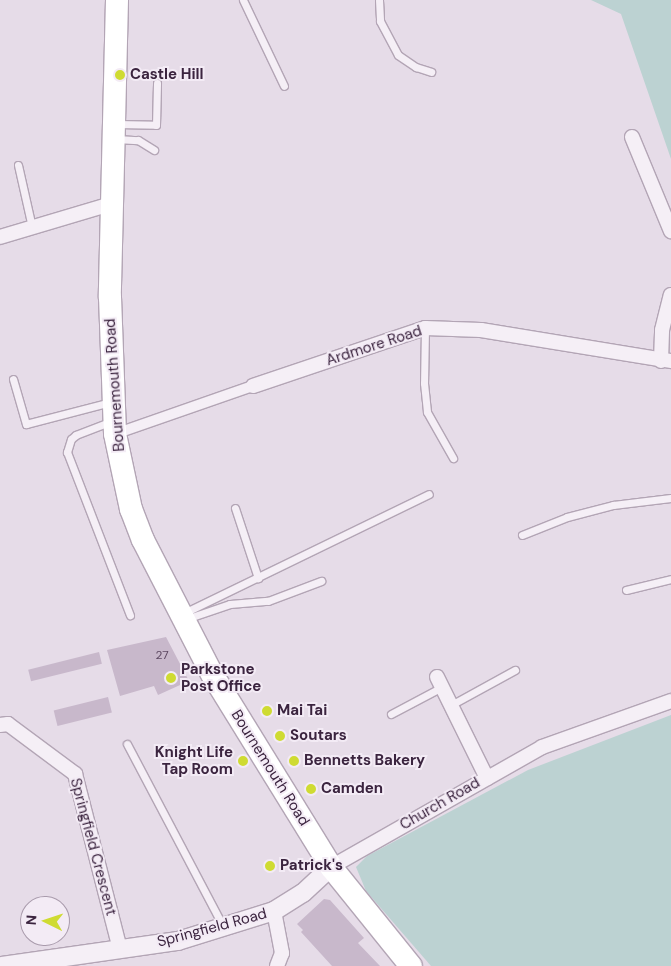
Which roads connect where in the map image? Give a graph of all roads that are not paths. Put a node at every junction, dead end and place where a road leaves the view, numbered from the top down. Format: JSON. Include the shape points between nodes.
{"nodes":[{"id":1,"x":117,"y":0,"type":"edge"},
{"id":2,"x":243,"y":0,"type":"edge"},
{"id":3,"x":379,"y":0,"type":"edge"},
{"id":4,"x":431,"y":72,"type":"dead end"},
{"id":5,"x":157,"y":83,"type":"dead end"},
{"id":6,"x":284,"y":86,"type":"dead end"},
{"id":7,"x":113,"y":132,"type":"junction"},
{"id":8,"x":632,"y":137,"type":"dead end"},
{"id":9,"x":154,"y":150,"type":"dead end"},
{"id":10,"x":18,"y":164,"type":"dead end"},
{"id":11,"x":111,"y":204,"type":"junction"},
{"id":12,"x":32,"y":227,"type":"junction"},
{"id":13,"x":671,"y":231,"type":"edge"},
{"id":14,"x":0,"y":237,"type":"edge"},
{"id":15,"x":671,"y":294,"type":"edge"},
{"id":16,"x":425,"y":328,"type":"junction"},
{"id":17,"x":666,"y":361,"type":"edge"},
{"id":18,"x":13,"y":379,"type":"dead end"},
{"id":19,"x":253,"y":386,"type":"joint"},
{"id":20,"x":115,"y":418,"type":"junction"},
{"id":21,"x":453,"y":458,"type":"dead end"},
{"id":22,"x":429,"y":494,"type":"dead end"},
{"id":23,"x":671,"y":498,"type":"edge"},
{"id":24,"x":235,"y":508,"type":"dead end"},
{"id":25,"x":522,"y":535,"type":"dead end"},
{"id":26,"x":258,"y":578,"type":"junction"},
{"id":27,"x":671,"y":579,"type":"edge"},
{"id":28,"x":321,"y":581,"type":"dead end"},
{"id":29,"x":626,"y":590,"type":"dead end"},
{"id":30,"x":130,"y":615,"type":"dead end"},
{"id":31,"x":185,"y":616,"type":"junction"},
{"id":32,"x":515,"y":670,"type":"dead end"},
{"id":33,"x":439,"y":682,"type":"joint"},
{"id":34,"x":671,"y":701,"type":"edge"},
{"id":35,"x":451,"y":705,"type":"junction"},
{"id":36,"x":391,"y":714,"type":"dead end"},
{"id":37,"x":0,"y":724,"type":"edge"},
{"id":38,"x":127,"y":744,"type":"dead end"},
{"id":39,"x":487,"y":778,"type":"junction"},
{"id":40,"x":331,"y":867,"type":"junction"},
{"id":41,"x":274,"y":911,"type":"junction"},
{"id":42,"x":224,"y":927,"type":"junction"},
{"id":43,"x":120,"y":949,"type":"junction"},
{"id":44,"x":2,"y":966,"type":"edge"},
{"id":45,"x":278,"y":966,"type":"edge"},
{"id":46,"x":412,"y":966,"type":"edge"}],
"edges":[{"from":1,"to":7,"type":"highway","name":"Bournemouth Road"},
{"from":2,"to":6,"type":"lane"},
{"from":3,"to":4,"type":"lane","via":[[380,22],[398,55]]},
{"from":5,"to":7,"type":"lane","via":[[156,125]]},
{"from":7,"to":9,"type":"lane","via":[[138,140]]},
{"from":7,"to":11,"type":"highway","name":"Bournemouth Road"},
{"from":8,"to":13,"type":"street"},
{"from":10,"to":12,"type":"lane"},
{"from":11,"to":12,"type":"street"},
{"from":11,"to":20,"type":"highway","name":"Bournemouth Road","via":[[110,297]]},
{"from":12,"to":14,"type":"street"},
{"from":15,"to":17,"type":"street","via":[[662,330]]},
{"from":16,"to":17,"type":"street","name":"Ardmore Road","via":[[481,330]]},
{"from":16,"to":19,"type":"street","name":"Ardmore Road"},
{"from":16,"to":21,"type":"lane","via":[[427,412]]},
{"from":18,"to":20,"type":"lane","via":[[26,424]]},
{"from":19,"to":20,"type":"street","name":"Ardmore Road"},
{"from":20,"to":30,"type":"lane","via":[[76,434],[67,452]]},
{"from":20,"to":31,"type":"highway","name":"Bournemouth Road","via":[[123,479],[143,540]]},
{"from":22,"to":26,"type":"lane"},
{"from":23,"to":25,"type":"lane","via":[[613,505],[567,517]]},
{"from":24,"to":26,"type":"lane"},
{"from":26,"to":31,"type":"lane"},
{"from":27,"to":29,"type":"lane"},
{"from":28,"to":31,"type":"lane","via":[[268,601],[230,604]]},
{"from":31,"to":40,"type":"highway","name":"Bournemouth Road","via":[[212,674]]},
{"from":32,"to":35,"type":"lane"},
{"from":33,"to":35,"type":"street"},
{"from":33,"to":36,"type":"lane"},
{"from":34,"to":39,"type":"street","name":"Church Road","via":[[542,747]]},
{"from":35,"to":39,"type":"street"},
{"from":37,"to":43,"type":"street","name":"Springfield Crescent","via":[[8,724],[75,774]]},
{"from":38,"to":42,"type":"lane"},
{"from":39,"to":40,"type":"street","name":"Church Road"},
{"from":40,"to":41,"type":"street","name":"Church Road","via":[[303,893]]},
{"from":40,"to":46,"type":"highway","name":"Bournemouth Road"},
{"from":41,"to":42,"type":"street","name":"Springfield Road"},
{"from":41,"to":45,"type":"street","via":[[282,953]]},
{"from":42,"to":43,"type":"street","name":"Springfield Road","via":[[178,940]]},
{"from":43,"to":44,"type":"street","name":"Springfield Road"}]}
